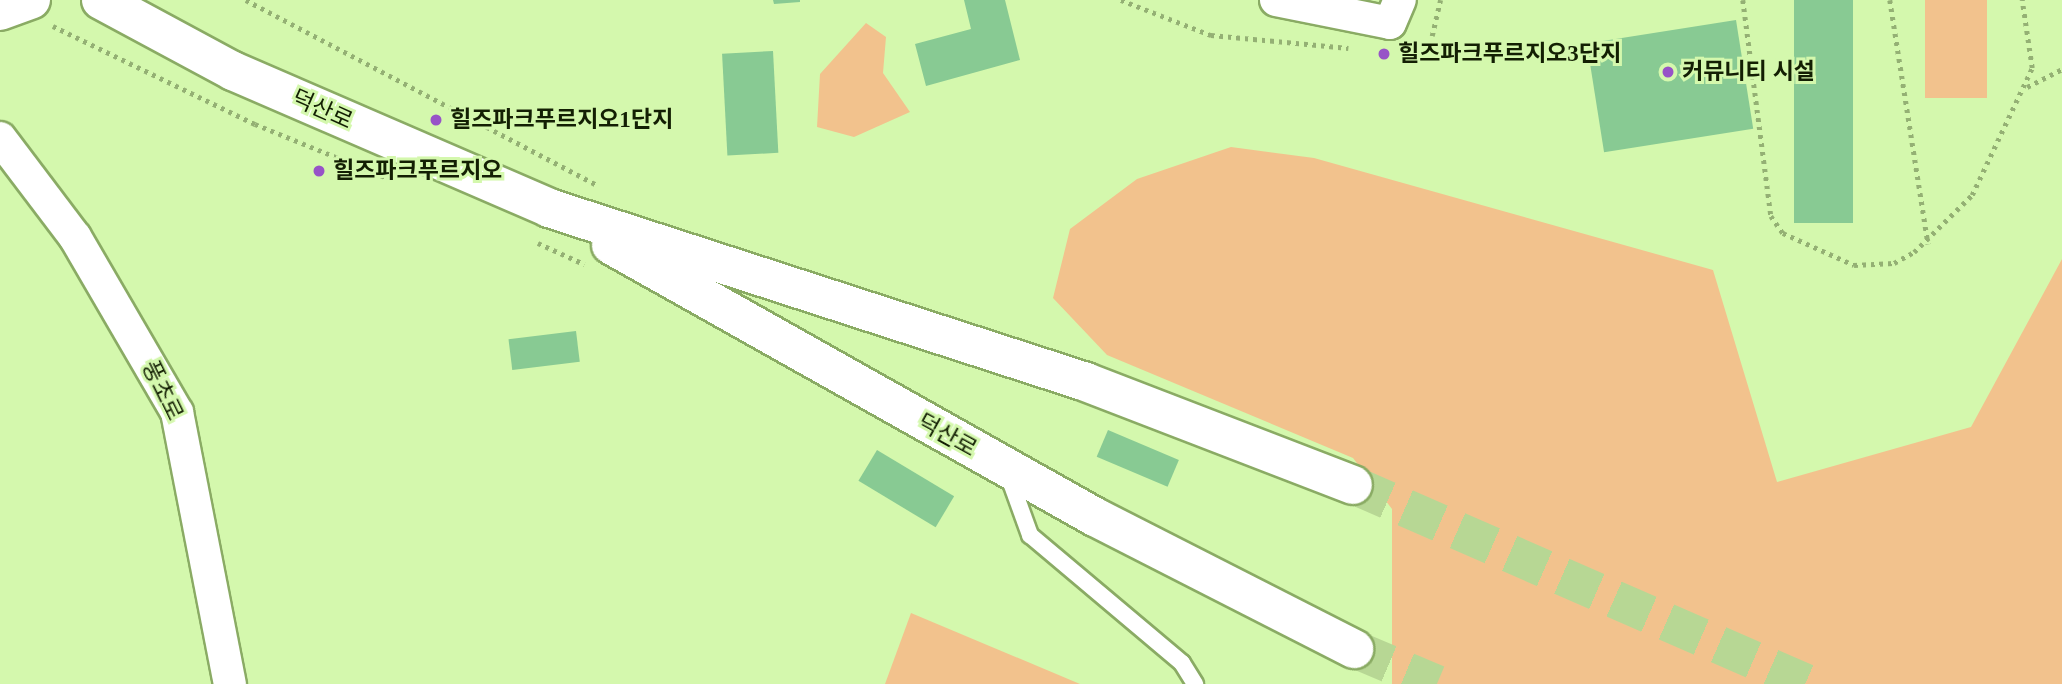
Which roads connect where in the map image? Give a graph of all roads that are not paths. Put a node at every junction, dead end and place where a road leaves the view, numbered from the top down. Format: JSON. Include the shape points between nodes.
{"nodes":[{"id":1,"x":31,"y":0,"type":"edge"},
{"id":2,"x":102,"y":0,"type":"edge"},
{"id":3,"x":1276,"y":0,"type":"edge"},
{"id":4,"x":1401,"y":0,"type":"edge"},
{"id":5,"x":0,"y":11,"type":"edge"},
{"id":6,"x":0,"y":138,"type":"edge"},
{"id":7,"x":549,"y":208,"type":"junction"},
{"id":8,"x":1006,"y":468,"type":"junction"},
{"id":9,"x":1353,"y":485,"type":"tunnel mouth"},
{"id":10,"x":1354,"y":649,"type":"tunnel mouth"},
{"id":11,"x":230,"y":684,"type":"edge"},
{"id":12,"x":1195,"y":684,"type":"edge"}],
"edges":[{"from":1,"to":5,"type":"main road"},
{"from":2,"to":7,"type":"main road","name":"덕산로","via":[[233,71]]},
{"from":3,"to":4,"type":"street","via":[[1390,23]]},
{"from":6,"to":11,"type":"street","name":"풍초로","via":[[75,237],[177,412]]},
{"from":7,"to":8,"type":"main road","name":"덕산로"},
{"from":7,"to":9,"type":"main road","name":"덕산로","via":[[1086,382]]},
{"from":8,"to":10,"type":"main road","name":"덕산로"},
{"from":8,"to":12,"type":"lane","via":[[1030,535],[1182,663]]}]}
